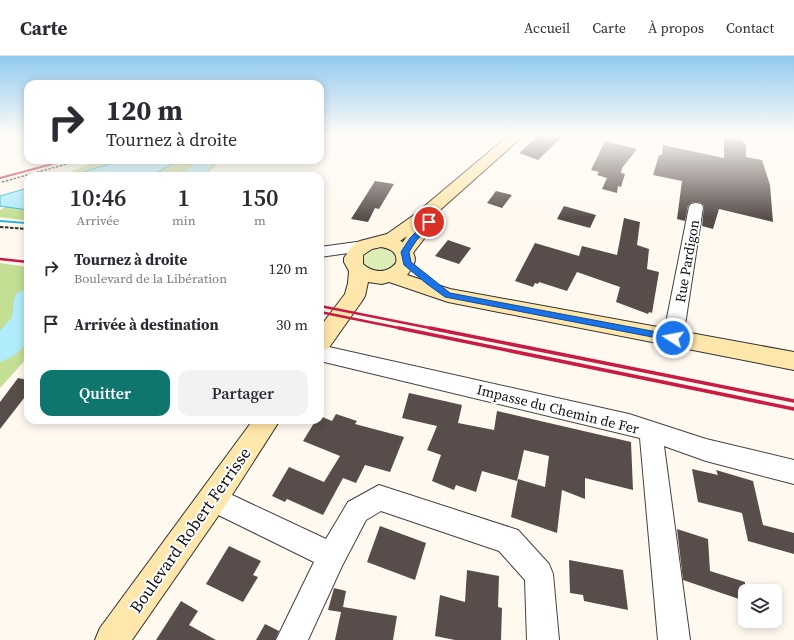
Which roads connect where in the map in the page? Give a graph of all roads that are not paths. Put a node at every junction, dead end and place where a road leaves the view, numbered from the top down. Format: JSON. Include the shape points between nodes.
{"nodes":[{"id":1,"x":484,"y":163,"type":"edge"},
{"id":2,"x":494,"y":163,"type":"edge"},
{"id":3,"x":696,"y":208,"type":"dead end"},
{"id":4,"x":372,"y":244,"type":"junction"},
{"id":5,"x":324,"y":251,"type":"edge"},
{"id":6,"x":406,"y":258,"type":"junction"},
{"id":7,"x":324,"y":261,"type":"edge"},
{"id":8,"x":356,"y":267,"type":"junction"},
{"id":9,"x":388,"y":276,"type":"junction"},
{"id":10,"x":448,"y":295,"type":"junction"},
{"id":11,"x":355,"y":296,"type":"junction"},
{"id":12,"x":324,"y":338,"type":"edge"},
{"id":13,"x":673,"y":338,"type":"junction"},
{"id":14,"x":324,"y":354,"type":"edge"},
{"id":15,"x":794,"y":361,"type":"edge"},
{"id":16,"x":264,"y":424,"type":"edge"},
{"id":17,"x":651,"y":433,"type":"junction"},
{"id":18,"x":794,"y":472,"type":"edge"},
{"id":19,"x":213,"y":499,"type":"junction"},
{"id":20,"x":332,"y":556,"type":"junction"},
{"id":21,"x":112,"y":640,"type":"edge"},
{"id":22,"x":292,"y":640,"type":"edge"},
{"id":23,"x":542,"y":640,"type":"edge"},
{"id":24,"x":674,"y":640,"type":"edge"}],
"edges":[{"from":1,"to":4,"type":"street","via":[[420,219],[393,238]]},
{"from":2,"to":6,"type":"street","via":[[429,222],[413,240]]},
{"from":3,"to":13,"type":"street","name":"Rue Pardigon"},
{"from":4,"to":5,"type":"street"},
{"from":4,"to":6,"type":"street","via":[[395,245]]},
{"from":4,"to":8,"type":"street","via":[[357,250],[354,256]]},
{"from":6,"to":9,"type":"street","via":[[402,270]]},
{"from":6,"to":10,"type":"street","via":[[430,282]]},
{"from":7,"to":8,"type":"street"},
{"from":8,"to":9,"type":"street","via":[[370,276]]},
{"from":8,"to":11,"type":"street","via":[[358,283]]},
{"from":9,"to":10,"type":"street"},
{"from":9,"to":11,"type":"street"},
{"from":10,"to":13,"type":"street"},
{"from":11,"to":12,"type":"street"},
{"from":13,"to":15,"type":"street"},
{"from":14,"to":17,"type":"street","name":"Impasse du Chemin de Fer","via":[[629,424]]},
{"from":16,"to":19,"type":"street","name":"Boulevard Robert Ferrisse"},
{"from":17,"to":18,"type":"street","name":"Impasse du Chemin de Fer"},
{"from":17,"to":24,"type":"street"},
{"from":19,"to":20,"type":"street"},
{"from":19,"to":21,"type":"street","name":"Boulevard Robert Ferrisse"},
{"from":20,"to":22,"type":"street"},
{"from":20,"to":23,"type":"street","via":[[356,510],[379,498],[508,540],[539,574]]}]}
